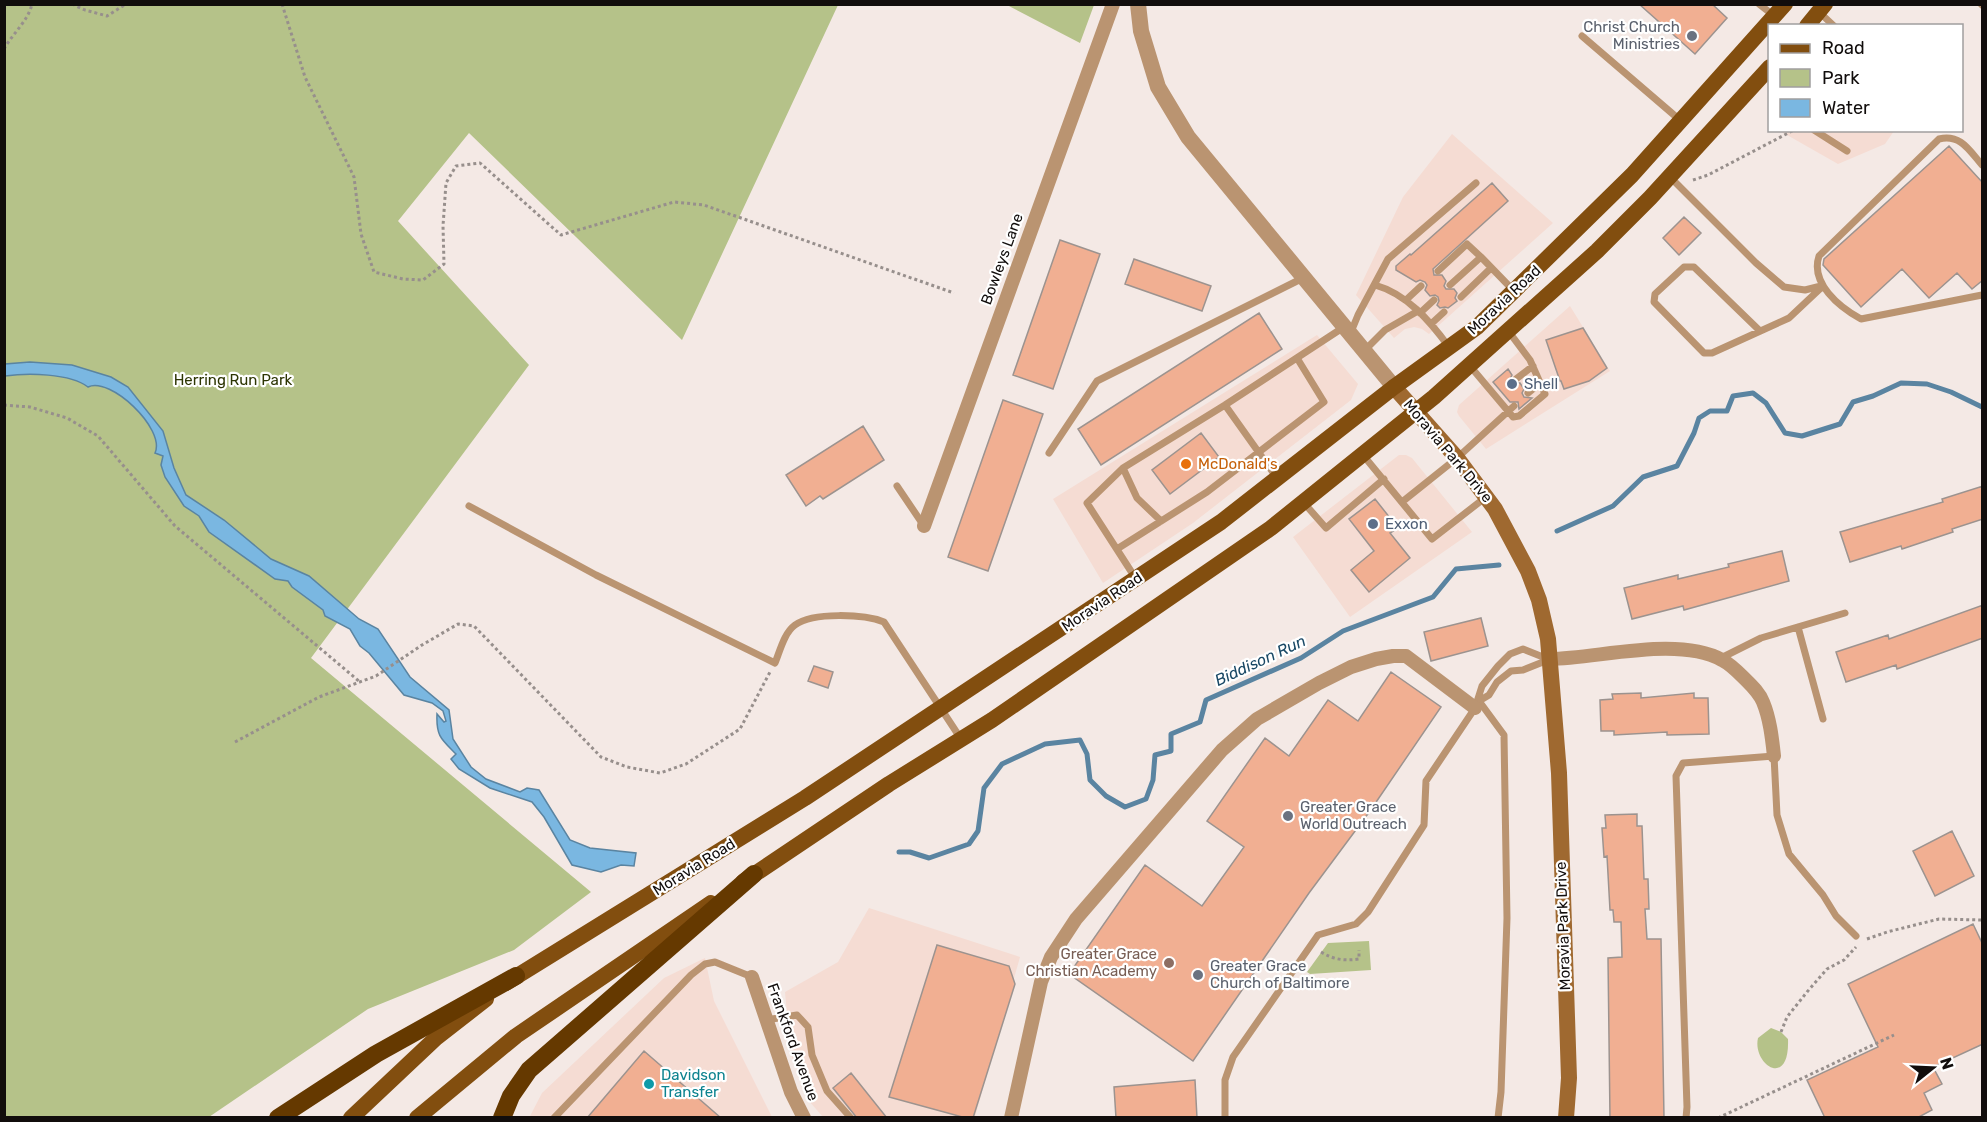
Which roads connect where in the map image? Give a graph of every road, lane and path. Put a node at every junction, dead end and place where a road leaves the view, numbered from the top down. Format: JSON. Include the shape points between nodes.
{"nodes":[{"id":1,"x":32,"y":4,"type":"edge"},
{"id":2,"x":72,"y":4,"type":"edge"},
{"id":3,"x":126,"y":4,"type":"edge"},
{"id":4,"x":282,"y":4,"type":"edge"},
{"id":5,"x":1113,"y":4,"type":"edge"},
{"id":6,"x":1138,"y":4,"type":"edge"},
{"id":7,"x":1759,"y":4,"type":"edge"},
{"id":8,"x":1822,"y":8,"type":"edge"},
{"id":9,"x":1780,"y":11,"type":"edge"},
{"id":10,"x":1768,"y":24,"type":"edge"},
{"id":11,"x":1768,"y":24,"type":"edge"},
{"id":12,"x":1809,"y":24,"type":"edge"},
{"id":13,"x":1833,"y":24,"type":"edge"},
{"id":14,"x":1582,"y":36,"type":"dead end"},
{"id":15,"x":4,"y":49,"type":"edge"},
{"id":16,"x":1768,"y":69,"type":"edge"},
{"id":17,"x":1681,"y":121,"type":"junction"},
{"id":18,"x":1790,"y":132,"type":"edge"},
{"id":19,"x":1817,"y":132,"type":"edge"},
{"id":20,"x":1847,"y":151,"type":"dead end"},
{"id":21,"x":1983,"y":165,"type":"edge"},
{"id":22,"x":1670,"y":177,"type":"junction"},
{"id":23,"x":1693,"y":180,"type":"dead end"},
{"id":24,"x":1476,"y":183,"type":"dead end"},
{"id":25,"x":1480,"y":257,"type":"junction"},
{"id":26,"x":1491,"y":268,"type":"junction"},
{"id":27,"x":1438,"y":271,"type":"dead end"},
{"id":28,"x":1303,"y":278,"type":"junction"},
{"id":29,"x":1375,"y":285,"type":"junction"},
{"id":30,"x":1450,"y":285,"type":"dead end"},
{"id":31,"x":1421,"y":286,"type":"dead end"},
{"id":32,"x":1822,"y":286,"type":"junction"},
{"id":33,"x":1514,"y":291,"type":"junction"},
{"id":34,"x":954,"y":293,"type":"dead end"},
{"id":35,"x":1983,"y":295,"type":"edge"},
{"id":36,"x":1461,"y":297,"type":"dead end"},
{"id":37,"x":1406,"y":300,"type":"junction"},
{"id":38,"x":1434,"y":300,"type":"dead end"},
{"id":39,"x":1419,"y":312,"type":"junction"},
{"id":40,"x":1444,"y":312,"type":"dead end"},
{"id":41,"x":1431,"y":324,"type":"junction"},
{"id":42,"x":1347,"y":331,"type":"junction"},
{"id":43,"x":1760,"y":331,"type":"junction"},
{"id":44,"x":1509,"y":332,"type":"junction"},
{"id":45,"x":1449,"y":348,"type":"junction"},
{"id":46,"x":1364,"y":351,"type":"junction"},
{"id":47,"x":1297,"y":358,"type":"junction"},
{"id":48,"x":1470,"y":366,"type":"junction"},
{"id":49,"x":1533,"y":366,"type":"junction"},
{"id":50,"x":1516,"y":379,"type":"dead end"},
{"id":51,"x":1540,"y":383,"type":"junction"},
{"id":52,"x":1394,"y":387,"type":"junction"},
{"id":53,"x":1528,"y":393,"type":"dead end"},
{"id":54,"x":4,"y":405,"type":"edge"},
{"id":55,"x":1225,"y":405,"type":"junction"},
{"id":56,"x":1511,"y":409,"type":"junction"},
{"id":57,"x":1415,"y":412,"type":"junction"},
{"id":58,"x":1259,"y":452,"type":"junction"},
{"id":59,"x":1049,"y":453,"type":"dead end"},
{"id":60,"x":1363,"y":455,"type":"junction"},
{"id":61,"x":1457,"y":458,"type":"junction"},
{"id":62,"x":1123,"y":468,"type":"junction"},
{"id":63,"x":1277,"y":478,"type":"junction"},
{"id":64,"x":1383,"y":479,"type":"junction"},
{"id":65,"x":897,"y":486,"type":"dead end"},
{"id":66,"x":1486,"y":497,"type":"junction"},
{"id":67,"x":1402,"y":502,"type":"junction"},
{"id":68,"x":1303,"y":503,"type":"junction"},
{"id":69,"x":469,"y":506,"type":"dead end"},
{"id":70,"x":1161,"y":521,"type":"junction"},
{"id":71,"x":924,"y":526,"type":"joint"},
{"id":72,"x":1117,"y":549,"type":"junction"},
{"id":73,"x":1136,"y":579,"type":"junction"},
{"id":74,"x":1845,"y":613,"type":"dead end"},
{"id":75,"x":1798,"y":627,"type":"junction"},
{"id":76,"x":1720,"y":658,"type":"junction"},
{"id":77,"x":1550,"y":659,"type":"junction"},
{"id":78,"x":775,"y":663,"type":"junction"},
{"id":79,"x":360,"y":682,"type":"junction"},
{"id":80,"x":1477,"y":705,"type":"junction"},
{"id":81,"x":941,"y":708,"type":"junction"},
{"id":82,"x":1823,"y":719,"type":"dead end"},
{"id":83,"x":961,"y":739,"type":"junction"},
{"id":84,"x":235,"y":742,"type":"dead end"},
{"id":85,"x":1774,"y":756,"type":"junction"},
{"id":86,"x":754,"y":874,"type":"junction"},
{"id":87,"x":1983,"y":920,"type":"edge"},
{"id":88,"x":1857,"y":936,"type":"dead end"},
{"id":89,"x":1310,"y":945,"type":"junction"},
{"id":90,"x":1359,"y":950,"type":"dead end"},
{"id":91,"x":516,"y":976,"type":"junction"},
{"id":92,"x":752,"y":977,"type":"joint"},
{"id":93,"x":766,"y":1020,"type":"junction"},
{"id":94,"x":1781,"y":1032,"type":"dead end"},
{"id":95,"x":1894,"y":1035,"type":"dead end"},
{"id":96,"x":278,"y":1118,"type":"edge"},
{"id":97,"x":351,"y":1118,"type":"edge"},
{"id":98,"x":417,"y":1118,"type":"edge"},
{"id":99,"x":502,"y":1118,"type":"edge"},
{"id":100,"x":554,"y":1118,"type":"edge"},
{"id":101,"x":804,"y":1118,"type":"edge"},
{"id":102,"x":850,"y":1118,"type":"edge"},
{"id":103,"x":1011,"y":1118,"type":"edge"},
{"id":104,"x":1225,"y":1118,"type":"edge"},
{"id":105,"x":1498,"y":1118,"type":"edge"},
{"id":106,"x":1566,"y":1118,"type":"edge"},
{"id":107,"x":1686,"y":1118,"type":"edge"},
{"id":108,"x":1718,"y":1118,"type":"edge"}],
"edges":[{"from":1,"to":15,"type":"path","via":[[30,14]]},
{"from":2,"to":3,"type":"path","via":[[107,16]]},
{"from":4,"to":34,"type":"path","via":[[305,77],[354,177],[361,234],[374,272],[423,279],[444,264],[446,183],[456,166],[480,163],[561,235],[674,202],[704,205]]},
{"from":5,"to":71,"type":"street","name":"Bowleys Lane"},
{"from":6,"to":28,"type":"street","name":"Moravia Park Drive","via":[[1141,31],[1158,87],[1188,137]]},
{"from":7,"to":9,"type":"lane"},
{"from":8,"to":12,"type":"main road"},
{"from":8,"to":13,"type":"lane"},
{"from":9,"to":10,"type":"main road","name":"Moravia Road"},
{"from":11,"to":17,"type":"main road","name":"Moravia Road"},
{"from":14,"to":17,"type":"lane"},
{"from":16,"to":22,"type":"main road","name":"Moravia Road"},
{"from":17,"to":33,"type":"main road","name":"Moravia Road"},
{"from":18,"to":23,"type":"path"},
{"from":19,"to":20,"type":"lane"},
{"from":21,"to":32,"type":"lane","via":[[1959,140],[1950,136],[1939,139],[1819,256],[1816,267]]},
{"from":22,"to":32,"type":"lane","via":[[1784,287],[1805,290]]},
{"from":22,"to":44,"type":"main road","name":"Moravia Road"},
{"from":24,"to":29,"type":"lane","via":[[1388,260]]},
{"from":25,"to":26,"type":"lane"},
{"from":25,"to":27,"type":"lane","via":[[1467,244]]},
{"from":25,"to":30,"type":"lane"},
{"from":26,"to":33,"type":"lane"},
{"from":26,"to":36,"type":"lane"},
{"from":28,"to":42,"type":"street","name":"Moravia Park Drive"},
{"from":28,"to":59,"type":"lane","via":[[1097,381]]},
{"from":29,"to":37,"type":"lane"},
{"from":29,"to":42,"type":"lane"},
{"from":31,"to":37,"type":"lane"},
{"from":32,"to":35,"type":"lane","via":[[1847,312],[1861,319]]},
{"from":32,"to":43,"type":"lane","via":[[1789,318]]},
{"from":33,"to":45,"type":"main road","name":"Moravia Road"},
{"from":37,"to":39,"type":"lane"},
{"from":38,"to":39,"type":"lane"},
{"from":39,"to":41,"type":"lane"},
{"from":39,"to":46,"type":"lane","via":[[1385,330]]},
{"from":40,"to":41,"type":"lane"},
{"from":41,"to":45,"type":"lane"},
{"from":42,"to":46,"type":"street","name":"Moravia Park Drive"},
{"from":42,"to":47,"type":"lane"},
{"from":43,"to":43,"type":"lane","via":[[1704,353],[1654,302],[1655,294],[1684,267],[1694,267]]},
{"from":44,"to":48,"type":"main road","name":"Moravia Road"},
{"from":44,"to":49,"type":"lane"},
{"from":45,"to":52,"type":"main road","name":"Moravia Road"},
{"from":46,"to":52,"type":"street","name":"Moravia Park Drive"},
{"from":47,"to":55,"type":"lane"},
{"from":47,"to":58,"type":"lane","via":[[1324,402]]},
{"from":48,"to":56,"type":"lane"},
{"from":48,"to":57,"type":"main road","name":"Moravia Road"},
{"from":49,"to":50,"type":"lane"},
{"from":49,"to":51,"type":"lane"},
{"from":51,"to":53,"type":"lane"},
{"from":51,"to":56,"type":"lane","via":[[1545,394],[1519,416],[1513,417]]},
{"from":52,"to":57,"type":"main road","name":"Moravia Park Drive"},
{"from":52,"to":63,"type":"main road","name":"Moravia Road"},
{"from":54,"to":79,"type":"path","via":[[30,407],[67,418],[98,436],[175,526]]},
{"from":55,"to":58,"type":"lane"},
{"from":55,"to":62,"type":"lane"},
{"from":56,"to":61,"type":"lane"},
{"from":57,"to":60,"type":"main road","name":"Moravia Road"},
{"from":57,"to":61,"type":"main road","name":"Moravia Park Drive"},
{"from":58,"to":63,"type":"lane"},
{"from":58,"to":70,"type":"lane"},
{"from":60,"to":64,"type":"lane"},
{"from":60,"to":68,"type":"main road","name":"Moravia Road"},
{"from":61,"to":66,"type":"main road","name":"Moravia Park Drive"},
{"from":61,"to":67,"type":"lane"},
{"from":62,"to":70,"type":"lane","via":[[1137,498]]},
{"from":62,"to":72,"type":"lane","via":[[1087,503]]},
{"from":63,"to":73,"type":"main road","name":"Moravia Road","via":[[1221,522]]},
{"from":64,"to":67,"type":"lane"},
{"from":64,"to":68,"type":"lane","via":[[1326,528]]},
{"from":65,"to":71,"type":"lane"},
{"from":66,"to":67,"type":"lane","via":[[1432,539]]},
{"from":66,"to":77,"type":"main road","name":"Moravia Park Drive","via":[[1528,571],[1539,600]]},
{"from":68,"to":83,"type":"main road","name":"Moravia Road","via":[[1141,620]]},
{"from":69,"to":78,"type":"lane","via":[[596,575]]},
{"from":70,"to":72,"type":"lane"},
{"from":72,"to":73,"type":"lane"},
{"from":73,"to":81,"type":"main road","name":"Moravia Road"},
{"from":74,"to":75,"type":"lane"},
{"from":75,"to":76,"type":"lane","via":[[1761,638]]},
{"from":75,"to":82,"type":"lane"},
{"from":76,"to":77,"type":"street","via":[[1662,648]]},
{"from":76,"to":85,"type":"street","via":[[1763,700]]},
{"from":77,"to":80,"type":"lane","via":[[1511,671]]},
{"from":77,"to":80,"type":"lane","via":[[1523,649],[1510,654],[1482,686]]},
{"from":77,"to":106,"type":"main road","name":"Moravia Park Drive","via":[[1559,773],[1569,1078]]},
{"from":78,"to":79,"type":"path","via":[[740,729],[686,764],[660,773],[601,757],[474,626],[458,624]]},
{"from":78,"to":81,"type":"lane","via":[[788,632],[806,620],[875,618],[891,631]]},
{"from":79,"to":84,"type":"path","via":[[319,697]]},
{"from":80,"to":89,"type":"lane","via":[[1426,781],[1424,825],[1368,912],[1356,924],[1321,932]]},
{"from":80,"to":103,"type":"street","via":[[1407,656],[1393,656],[1351,667],[1245,728],[1076,919],[1051,957],[1041,981]]},
{"from":80,"to":105,"type":"lane","via":[[1504,735],[1507,918]]},
{"from":81,"to":83,"type":"lane"},
{"from":81,"to":91,"type":"main road","name":"Moravia Road","via":[[805,798]]},
{"from":83,"to":86,"type":"main road","name":"Moravia Road"},
{"from":85,"to":88,"type":"lane","via":[[1777,815],[1789,854],[1836,916]]},
{"from":85,"to":107,"type":"lane","via":[[1683,764],[1676,776]]},
{"from":86,"to":98,"type":"main road","name":"Moravia Road","via":[[516,1036]]},
{"from":86,"to":99,"type":"highway","via":[[529,1070]]},
{"from":87,"to":94,"type":"path","via":[[1938,920],[1861,942],[1844,960],[1827,969],[1786,1017]]},
{"from":89,"to":90,"type":"path","via":[[1332,959],[1359,959]]},
{"from":89,"to":104,"type":"lane","via":[[1233,1057],[1225,1080]]},
{"from":91,"to":96,"type":"highway","via":[[376,1054]]},
{"from":91,"to":97,"type":"main road","name":"Moravia Road","via":[[436,1038]]},
{"from":92,"to":93,"type":"street","name":"Frankford Avenue"},
{"from":92,"to":100,"type":"lane","via":[[715,962],[705,964]]},
{"from":93,"to":101,"type":"street","name":"Frankford Avenue"},
{"from":93,"to":102,"type":"lane","via":[[797,1015],[808,1027],[812,1055],[826,1091]]},
{"from":95,"to":108,"type":"path"}]}
